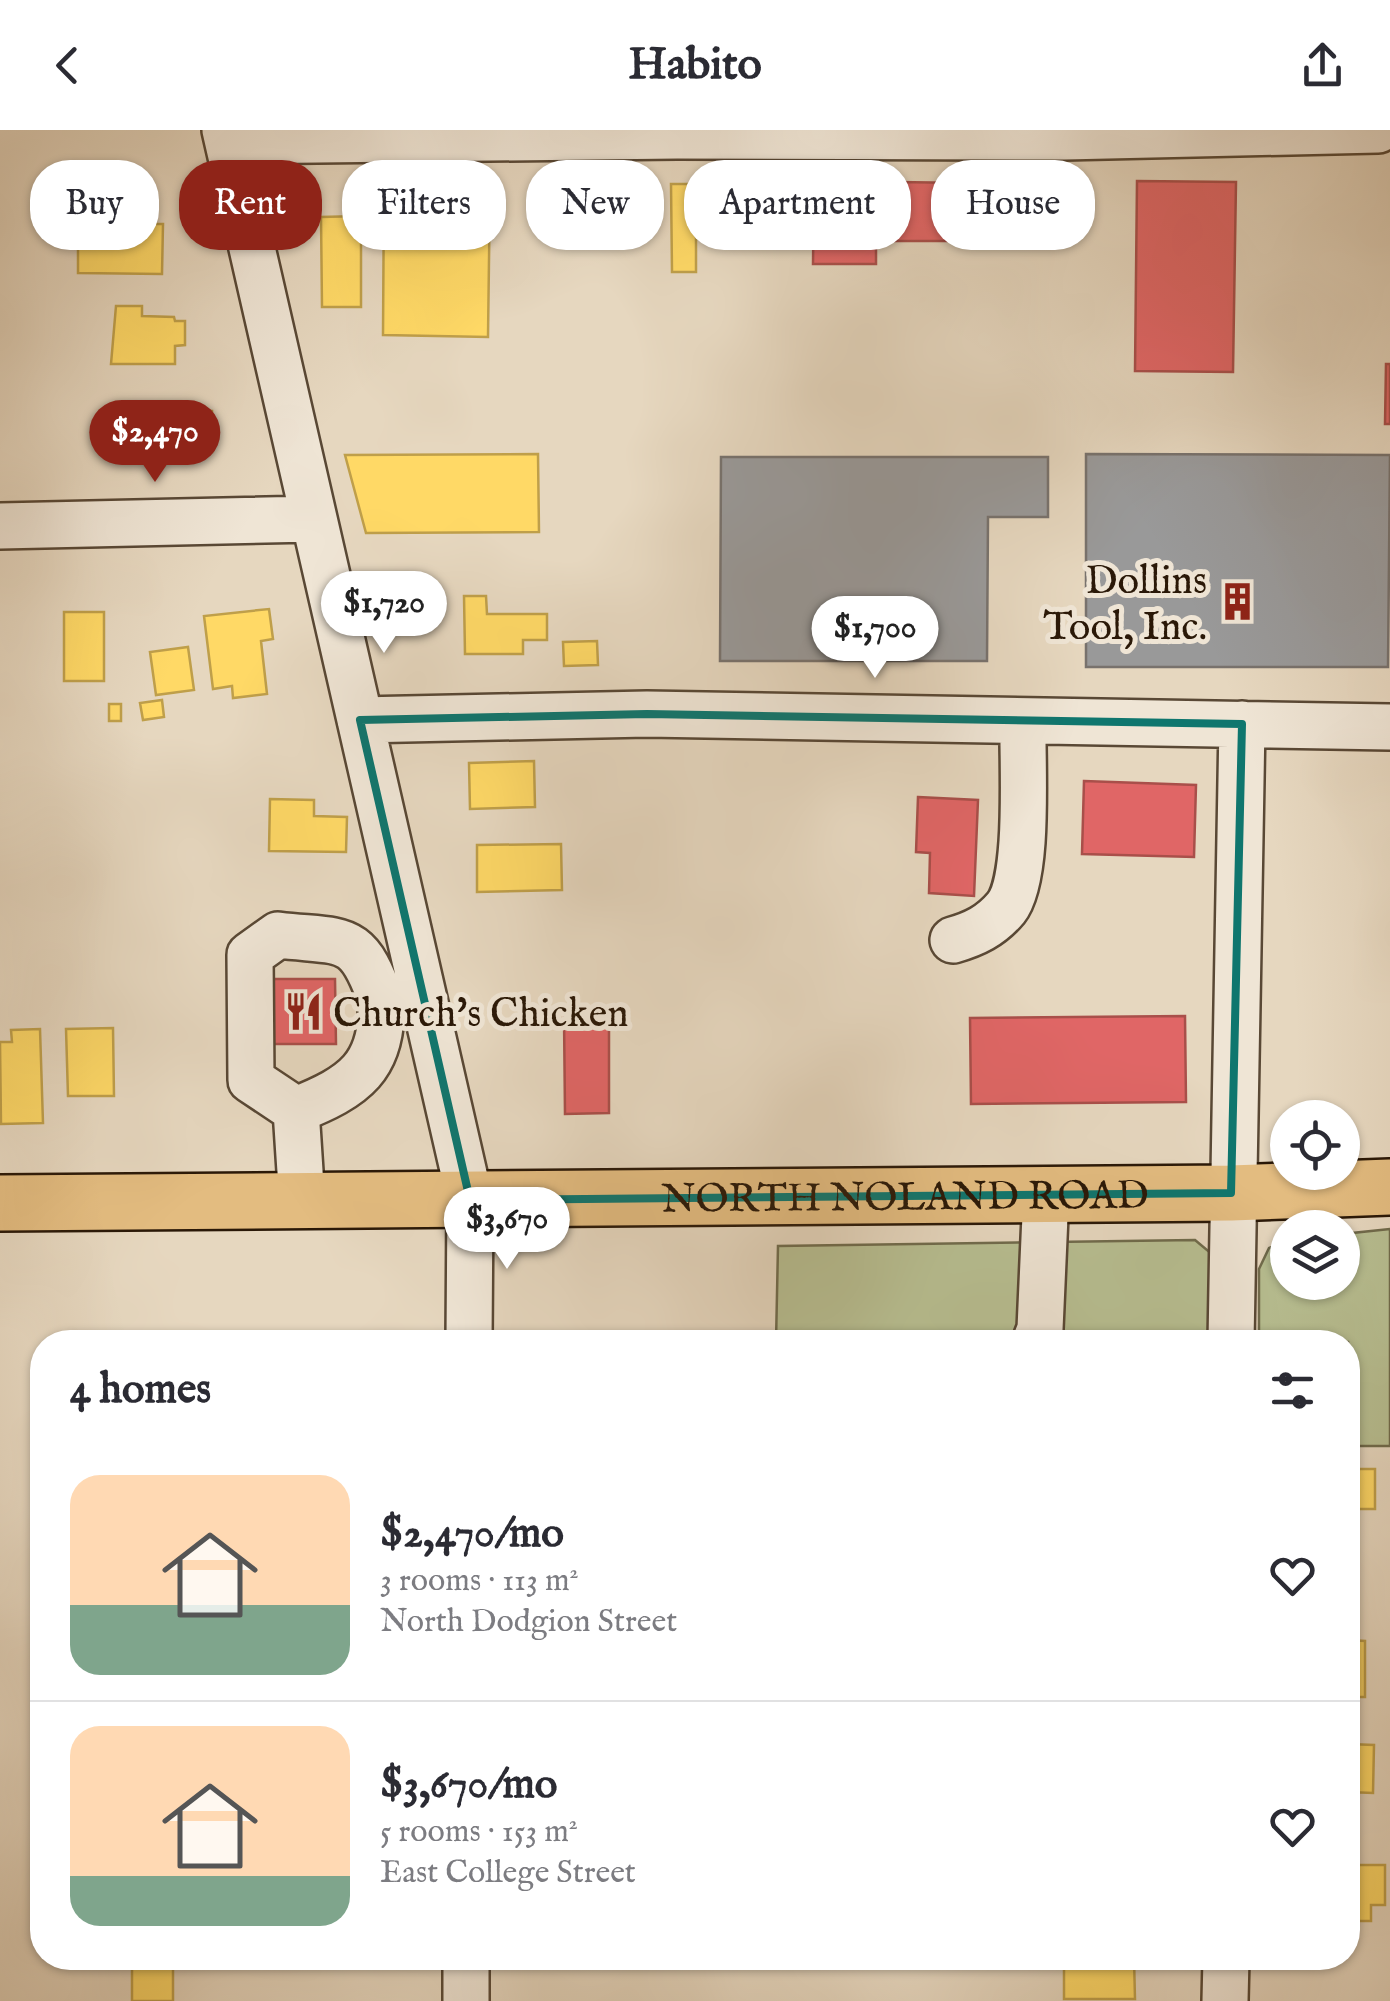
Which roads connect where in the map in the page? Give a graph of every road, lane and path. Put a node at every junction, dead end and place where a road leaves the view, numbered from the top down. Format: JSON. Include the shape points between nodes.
{"nodes":[{"id":1,"x":1378,"y":130,"type":"edge"},
{"id":2,"x":677,"y":133,"type":"edge"},
{"id":3,"x":957,"y":133,"type":"edge"},
{"id":4,"x":227,"y":136,"type":"edge"},
{"id":5,"x":312,"y":520,"type":"junction"},
{"id":6,"x":0,"y":526,"type":"edge"},
{"id":7,"x":360,"y":720,"type":"junction"},
{"id":8,"x":1024,"y":722,"type":"junction"},
{"id":9,"x":1242,"y":724,"type":"junction"},
{"id":10,"x":1390,"y":727,"type":"edge"},
{"id":11,"x":953,"y":940,"type":"dead end"},
{"id":12,"x":391,"y":986,"type":"junction"},
{"id":13,"x":296,"y":1110,"type":"junction"},
{"id":14,"x":1390,"y":1187,"type":"edge"},
{"id":15,"x":1046,"y":1192,"type":"junction"},
{"id":16,"x":1232,"y":1193,"type":"junction"},
{"id":17,"x":470,"y":1200,"type":"junction"},
{"id":18,"x":302,"y":1202,"type":"junction"},
{"id":19,"x":0,"y":1203,"type":"edge"},
{"id":20,"x":469,"y":1330,"type":"edge"},
{"id":21,"x":1040,"y":1330,"type":"edge"},
{"id":22,"x":1231,"y":1330,"type":"edge"},
{"id":23,"x":466,"y":1970,"type":"edge"},
{"id":24,"x":1226,"y":1970,"type":"edge"},
{"id":25,"x":466,"y":2001,"type":"edge"},
{"id":26,"x":1225,"y":2001,"type":"edge"}],
"edges":[{"from":1,"to":3,"type":"street"},
{"from":2,"to":3,"type":"street"},
{"from":2,"to":4,"type":"street"},
{"from":4,"to":5,"type":"street"},
{"from":5,"to":6,"type":"street"},
{"from":5,"to":7,"type":"street"},
{"from":7,"to":8,"type":"street","via":[[648,714]]},
{"from":7,"to":12,"type":"street"},
{"from":8,"to":9,"type":"street"},
{"from":8,"to":11,"type":"street","via":[[1020,871],[1008,906],[978,933]]},
{"from":9,"to":10,"type":"street"},
{"from":9,"to":16,"type":"street"},
{"from":12,"to":13,"type":"street","via":[[370,1062],[336,1094]]},
{"from":12,"to":13,"type":"street","via":[[347,943],[278,935],[250,954],[251,1080]]},
{"from":12,"to":17,"type":"street"},
{"from":13,"to":18,"type":"street"},
{"from":14,"to":16,"type":"main road","name":"NORTH NOLAND ROAD"},
{"from":15,"to":16,"type":"main road","name":"NORTH NOLAND ROAD"},
{"from":15,"to":17,"type":"main road","name":"NORTH NOLAND ROAD"},
{"from":15,"to":21,"type":"street"},
{"from":16,"to":22,"type":"street"},
{"from":17,"to":18,"type":"main road","name":"NORTH NOLAND ROAD"},
{"from":17,"to":20,"type":"street"},
{"from":18,"to":19,"type":"main road","name":"NORTH NOLAND ROAD"},
{"from":23,"to":25,"type":"street"},
{"from":24,"to":26,"type":"street"}]}
